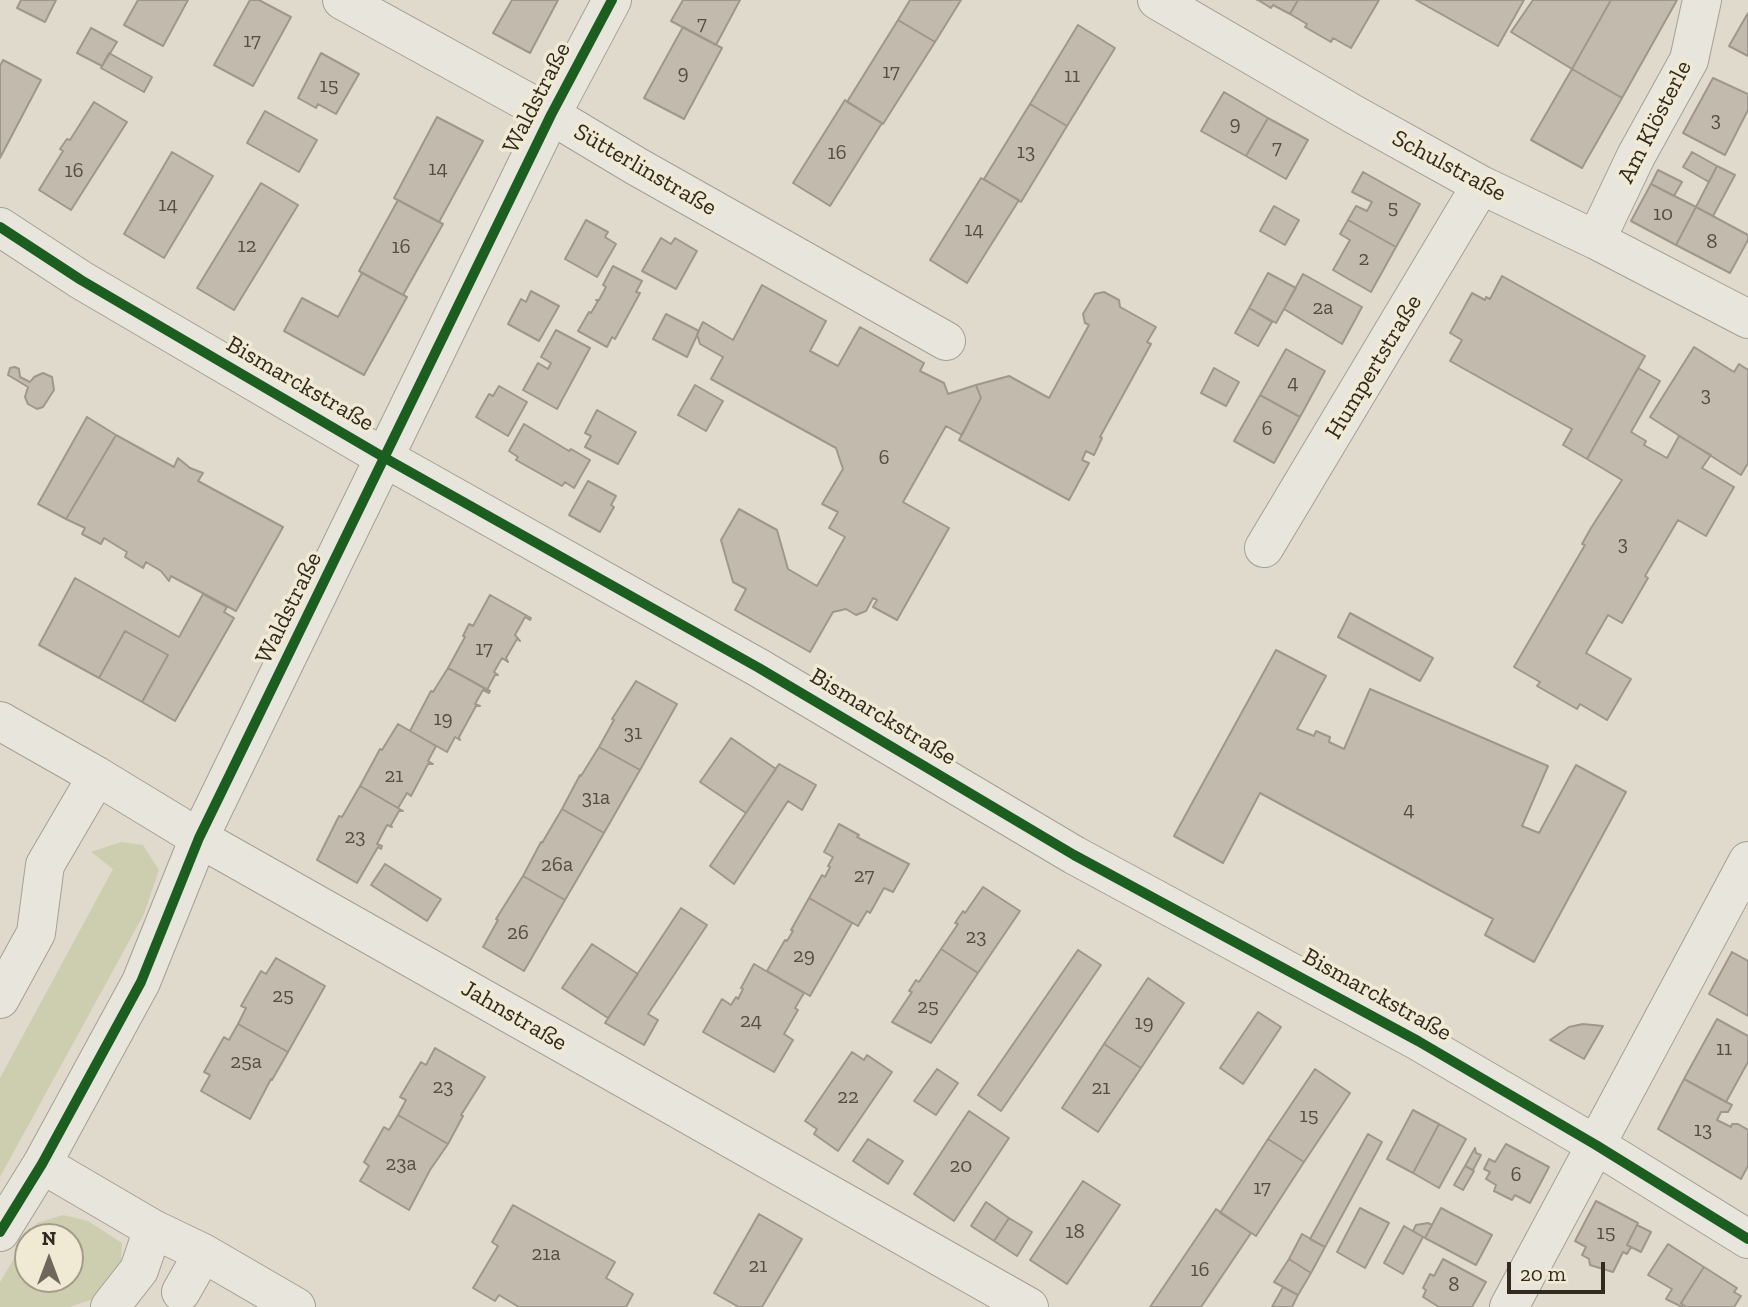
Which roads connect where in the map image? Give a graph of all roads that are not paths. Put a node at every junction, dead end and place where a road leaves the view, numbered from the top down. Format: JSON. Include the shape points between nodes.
{"nodes":[{"id":1,"x":342,"y":0,"type":"edge"},
{"id":2,"x":612,"y":0,"type":"edge"},
{"id":3,"x":1157,"y":0,"type":"edge"},
{"id":4,"x":1702,"y":0,"type":"edge"},
{"id":5,"x":551,"y":115,"type":"junction"},
{"id":6,"x":1481,"y":185,"type":"junction"},
{"id":7,"x":0,"y":227,"type":"edge"},
{"id":8,"x":1596,"y":240,"type":"junction"},
{"id":9,"x":1748,"y":319,"type":"edge"},
{"id":10,"x":946,"y":341,"type":"dead end"},
{"id":11,"x":386,"y":458,"type":"junction"},
{"id":12,"x":1264,"y":548,"type":"dead end"},
{"id":13,"x":0,"y":721,"type":"edge"},
{"id":14,"x":97,"y":776,"type":"junction"},
{"id":15,"x":199,"y":838,"type":"junction"},
{"id":16,"x":1748,"y":861,"type":"edge"},
{"id":17,"x":0,"y":999,"type":"edge"},
{"id":18,"x":1596,"y":1145,"type":"junction"},
{"id":19,"x":42,"y":1164,"type":"junction"},
{"id":20,"x":153,"y":1229,"type":"junction"},
{"id":21,"x":0,"y":1232,"type":"edge"},
{"id":22,"x":1748,"y":1239,"type":"edge"},
{"id":23,"x":203,"y":1253,"type":"junction"},
{"id":24,"x":181,"y":1292,"type":"dead end"},
{"id":25,"x":110,"y":1307,"type":"edge"},
{"id":26,"x":296,"y":1307,"type":"edge"},
{"id":27,"x":1029,"y":1307,"type":"edge"},
{"id":28,"x":1508,"y":1307,"type":"edge"}],
"edges":[{"from":1,"to":5,"type":"street","name":"Sütterlinstraße"},
{"from":2,"to":5,"type":"street","name":"Waldstraße"},
{"from":3,"to":6,"type":"street","name":"Schulstraße"},
{"from":4,"to":8,"type":"street","name":"Am Klösterle","via":[[1689,60]]},
{"from":5,"to":10,"type":"street","name":"Sütterlinstraße"},
{"from":5,"to":11,"type":"street","name":"Waldstraße"},
{"from":6,"to":8,"type":"street","name":"Schulstraße"},
{"from":6,"to":12,"type":"street","name":"Humpertstraße"},
{"from":7,"to":11,"type":"street","name":"Bismarckstraße","via":[[81,280]]},
{"from":8,"to":9,"type":"street","name":"Schulstraße"},
{"from":11,"to":15,"type":"street","name":"Waldstraße"},
{"from":11,"to":18,"type":"street","name":"Bismarckstraße","via":[[759,668],[1074,855],[1418,1041]]},
{"from":13,"to":14,"type":"street","name":"Jahnstraße"},
{"from":14,"to":15,"type":"street","name":"Jahnstraße"},
{"from":14,"to":17,"type":"street","via":[[45,865],[36,933]]},
{"from":15,"to":19,"type":"street","name":"Waldstraße","via":[[141,982]]},
{"from":15,"to":27,"type":"street","name":"Jahnstraße"},
{"from":16,"to":18,"type":"street"},
{"from":18,"to":22,"type":"street","name":"Bismarckstraße"},
{"from":18,"to":28,"type":"street"},
{"from":19,"to":20,"type":"street"},
{"from":19,"to":21,"type":"street","name":"Waldstraße"},
{"from":20,"to":23,"type":"street"},
{"from":20,"to":25,"type":"street","via":[[139,1270]]},
{"from":23,"to":24,"type":"street"},
{"from":23,"to":26,"type":"street"}]}
